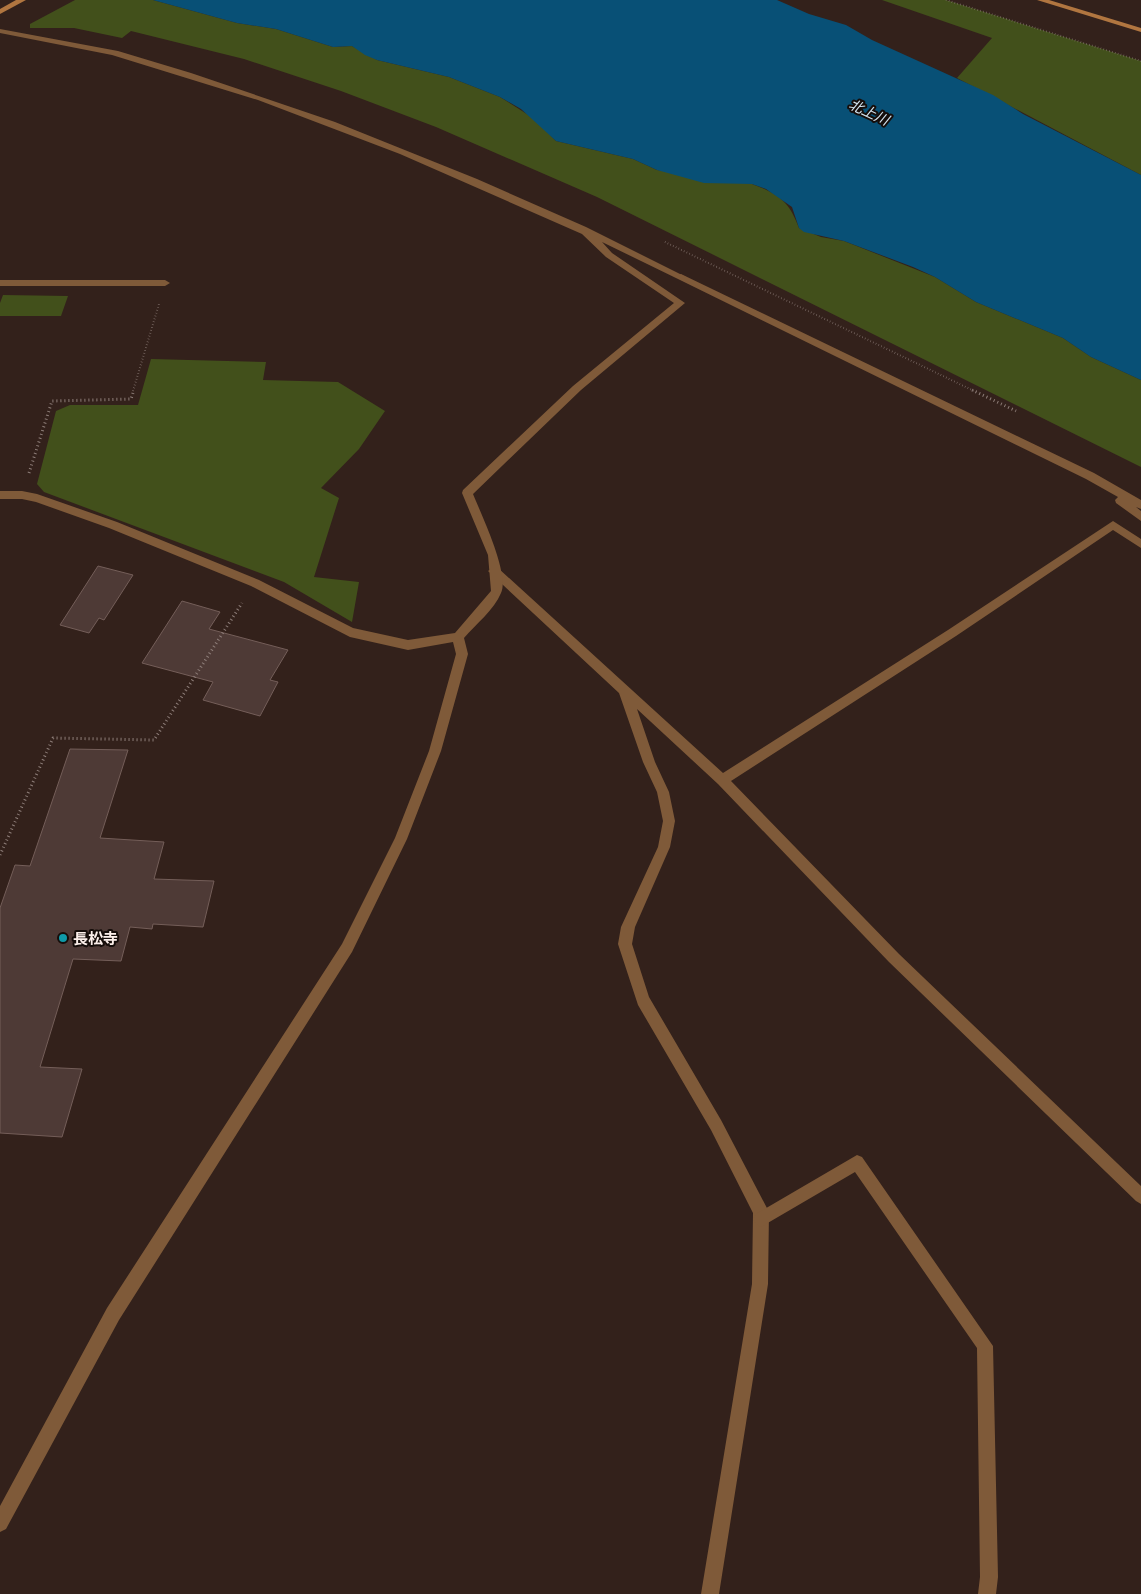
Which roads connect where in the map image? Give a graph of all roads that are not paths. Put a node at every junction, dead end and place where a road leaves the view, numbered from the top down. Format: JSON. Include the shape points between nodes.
{"nodes":[{"id":1,"x":22,"y":0,"type":"edge"},
{"id":2,"x":1041,"y":0,"type":"edge"},
{"id":3,"x":0,"y":12,"type":"edge"},
{"id":4,"x":1141,"y":30,"type":"edge"},
{"id":5,"x":0,"y":31,"type":"edge"},
{"id":6,"x":584,"y":229,"type":"junction"},
{"id":7,"x":0,"y":283,"type":"edge"},
{"id":8,"x":165,"y":283,"type":"road end"},
{"id":9,"x":1090,"y":476,"type":"junction"},
{"id":10,"x":0,"y":496,"type":"edge"},
{"id":11,"x":1141,"y":505,"type":"edge"},
{"id":12,"x":1141,"y":517,"type":"edge"},
{"id":13,"x":1141,"y":544,"type":"edge"},
{"id":14,"x":494,"y":571,"type":"junction"},
{"id":15,"x":458,"y":637,"type":"junction"},
{"id":16,"x":624,"y":690,"type":"junction"},
{"id":17,"x":722,"y":780,"type":"junction"},
{"id":18,"x":1141,"y":1196,"type":"edge"},
{"id":19,"x":761,"y":1219,"type":"junction"},
{"id":20,"x":0,"y":1523,"type":"edge"},
{"id":21,"x":710,"y":1594,"type":"edge"},
{"id":22,"x":987,"y":1594,"type":"edge"}],
"edges":[{"from":1,"to":3,"type":"street"},
{"from":2,"to":4,"type":"street"},
{"from":5,"to":6,"type":"street","via":[[114,52],[230,89],[394,146]]},
{"from":6,"to":9,"type":"street"},
{"from":6,"to":14,"type":"street","via":[[609,255],[680,303],[577,388],[467,493],[493,555]]},
{"from":7,"to":8,"type":"street"},
{"from":9,"to":11,"type":"street"},
{"from":9,"to":12,"type":"street"},
{"from":10,"to":15,"type":"street","via":[[22,495],[113,525],[254,583],[350,632],[408,645]]},
{"from":13,"to":17,"type":"street","via":[[1113,525],[952,633]]},
{"from":14,"to":15,"type":"street","via":[[497,591],[491,602]]},
{"from":14,"to":16,"type":"street"},
{"from":15,"to":20,"type":"street","via":[[462,654],[435,751],[401,839],[347,948],[113,1314]]},
{"from":16,"to":17,"type":"street"},
{"from":16,"to":19,"type":"street","via":[[648,762],[663,792],[669,822],[664,847],[628,927],[625,944],[643,1000],[716,1125],[762,1212]]},
{"from":17,"to":18,"type":"street","via":[[894,958]]},
{"from":19,"to":21,"type":"street","via":[[760,1284]]},
{"from":19,"to":22,"type":"street","via":[[856,1162],[985,1346]]}]}
